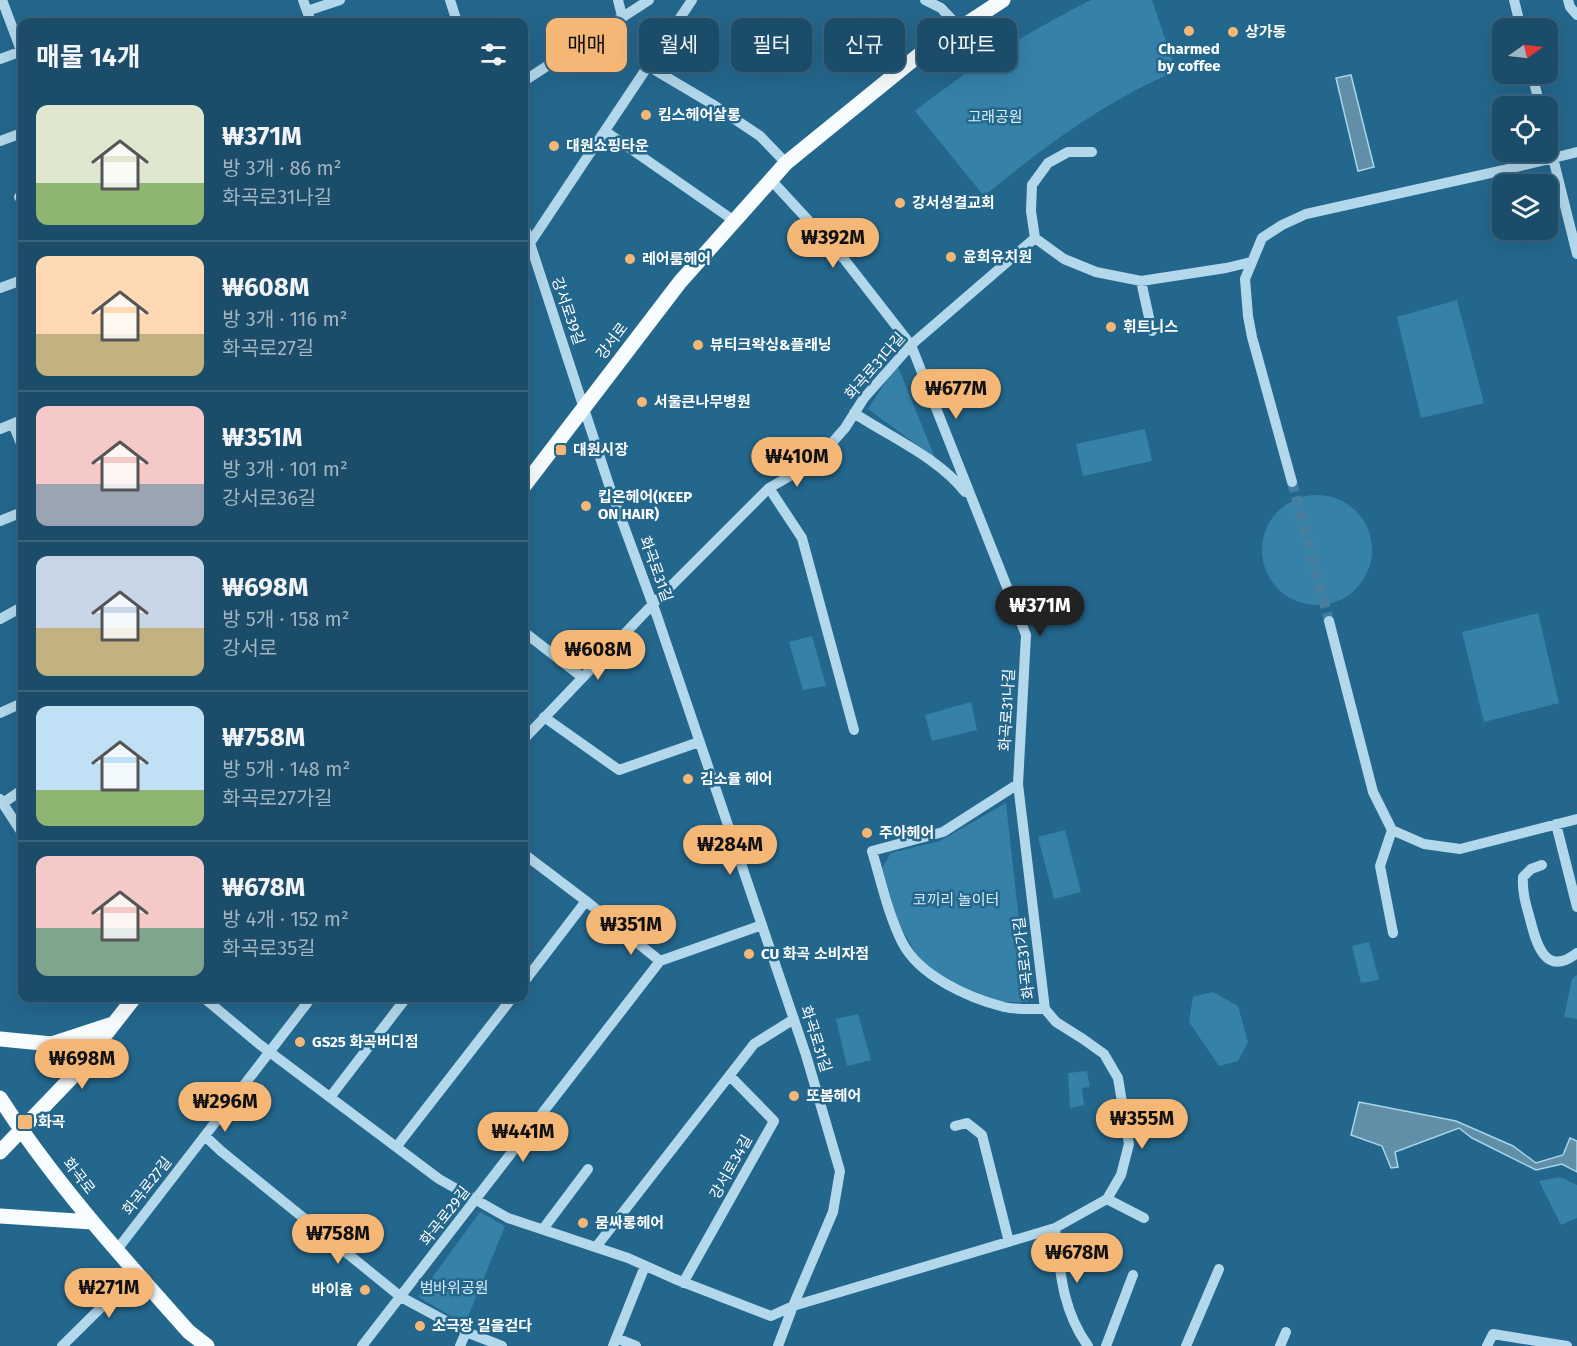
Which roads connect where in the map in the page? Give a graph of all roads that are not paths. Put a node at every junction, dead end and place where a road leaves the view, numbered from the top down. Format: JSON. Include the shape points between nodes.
{"nodes":[{"id":1,"x":3,"y":0,"type":"edge"},
{"id":2,"x":303,"y":0,"type":"edge"},
{"id":3,"x":340,"y":0,"type":"edge"},
{"id":4,"x":450,"y":0,"type":"edge"},
{"id":5,"x":618,"y":0,"type":"edge"},
{"id":6,"x":649,"y":0,"type":"edge"},
{"id":7,"x":692,"y":0,"type":"edge"},
{"id":8,"x":925,"y":0,"type":"edge"},
{"id":9,"x":1003,"y":0,"type":"edge"},
{"id":10,"x":1514,"y":0,"type":"edge"},
{"id":11,"x":1568,"y":0,"type":"edge"},
{"id":12,"x":308,"y":11,"type":"junction"},
{"id":13,"x":4,"y":15,"type":"edge"},
{"id":14,"x":1577,"y":15,"type":"edge"},
{"id":15,"x":622,"y":16,"type":"junction"},
{"id":16,"x":310,"y":18,"type":"edge"},
{"id":17,"x":456,"y":18,"type":"edge"},
{"id":18,"x":680,"y":18,"type":"edge"},
{"id":19,"x":950,"y":18,"type":"edge"},
{"id":20,"x":975,"y":18,"type":"edge"},
{"id":21,"x":1518,"y":18,"type":"edge"},
{"id":22,"x":18,"y":44,"type":"edge"},
{"id":23,"x":18,"y":53,"type":"edge"},
{"id":24,"x":917,"y":57,"type":"edge"},
{"id":25,"x":0,"y":59,"type":"edge"},
{"id":26,"x":644,"y":72,"type":"edge"},
{"id":27,"x":658,"y":72,"type":"edge"},
{"id":28,"x":528,"y":78,"type":"edge"},
{"id":29,"x":605,"y":131,"type":"junction"},
{"id":30,"x":18,"y":134,"type":"edge"},
{"id":31,"x":0,"y":141,"type":"edge"},
{"id":32,"x":1092,"y":152,"type":"dead end"},
{"id":33,"x":1577,"y":152,"type":"edge"},
{"id":34,"x":1558,"y":157,"type":"edge"},
{"id":35,"x":1535,"y":162,"type":"edge"},
{"id":36,"x":1554,"y":162,"type":"edge"},
{"id":37,"x":786,"y":163,"type":"junction"},
{"id":38,"x":771,"y":180,"type":"junction"},
{"id":39,"x":733,"y":220,"type":"junction"},
{"id":40,"x":1035,"y":238,"type":"junction"},
{"id":41,"x":528,"y":246,"type":"edge"},
{"id":42,"x":528,"y":251,"type":"edge"},
{"id":43,"x":1577,"y":254,"type":"edge"},
{"id":44,"x":1251,"y":262,"type":"junction"},
{"id":45,"x":18,"y":281,"type":"edge"},
{"id":46,"x":1141,"y":281,"type":"junction"},
{"id":47,"x":0,"y":288,"type":"edge"},
{"id":48,"x":1152,"y":331,"type":"dead end"},
{"id":49,"x":911,"y":345,"type":"junction"},
{"id":50,"x":584,"y":407,"type":"junction"},
{"id":51,"x":854,"y":413,"type":"junction"},
{"id":52,"x":18,"y":422,"type":"edge"},
{"id":53,"x":0,"y":429,"type":"edge"},
{"id":54,"x":528,"y":481,"type":"edge"},
{"id":55,"x":1292,"y":482,"type":"tunnel mouth"},
{"id":56,"x":769,"y":488,"type":"junction"},
{"id":57,"x":975,"y":504,"type":"junction"},
{"id":58,"x":18,"y":514,"type":"edge"},
{"id":59,"x":0,"y":521,"type":"edge"},
{"id":60,"x":652,"y":604,"type":"junction"},
{"id":61,"x":18,"y":610,"type":"edge"},
{"id":62,"x":0,"y":619,"type":"edge"},
{"id":63,"x":1329,"y":621,"type":"tunnel mouth"},
{"id":64,"x":528,"y":635,"type":"edge"},
{"id":65,"x":582,"y":677,"type":"junction"},
{"id":66,"x":18,"y":705,"type":"edge"},
{"id":67,"x":0,"y":713,"type":"edge"},
{"id":68,"x":544,"y":717,"type":"junction"},
{"id":69,"x":854,"y":730,"type":"dead end"},
{"id":70,"x":528,"y":735,"type":"edge"},
{"id":71,"x":699,"y":742,"type":"junction"},
{"id":72,"x":1018,"y":784,"type":"junction"},
{"id":73,"x":18,"y":792,"type":"edge"},
{"id":74,"x":1,"y":801,"type":"edge"},
{"id":75,"x":1577,"y":819,"type":"edge"},
{"id":76,"x":1556,"y":824,"type":"junction"},
{"id":77,"x":18,"y":827,"type":"edge"},
{"id":78,"x":1392,"y":830,"type":"junction"},
{"id":79,"x":528,"y":857,"type":"edge"},
{"id":80,"x":1542,"y":865,"type":"dead end"},
{"id":81,"x":586,"y":901,"type":"junction"},
{"id":82,"x":1577,"y":907,"type":"edge"},
{"id":83,"x":762,"y":925,"type":"junction"},
{"id":84,"x":1393,"y":933,"type":"dead end"},
{"id":85,"x":1577,"y":953,"type":"edge"},
{"id":86,"x":660,"y":961,"type":"junction"},
{"id":87,"x":528,"y":977,"type":"edge"},
{"id":88,"x":131,"y":1002,"type":"edge"},
{"id":89,"x":209,"y":1002,"type":"edge"},
{"id":90,"x":308,"y":1002,"type":"edge"},
{"id":91,"x":403,"y":1002,"type":"edge"},
{"id":92,"x":509,"y":1002,"type":"edge"},
{"id":93,"x":1045,"y":1010,"type":"junction"},
{"id":94,"x":794,"y":1019,"type":"junction"},
{"id":95,"x":113,"y":1024,"type":"junction"},
{"id":96,"x":0,"y":1039,"type":"edge"},
{"id":97,"x":269,"y":1051,"type":"junction"},
{"id":98,"x":730,"y":1076,"type":"junction"},
{"id":99,"x":331,"y":1096,"type":"junction"},
{"id":100,"x":0,"y":1098,"type":"edge"},
{"id":101,"x":955,"y":1126,"type":"dead end"},
{"id":102,"x":21,"y":1130,"type":"junction"},
{"id":103,"x":205,"y":1136,"type":"junction"},
{"id":104,"x":397,"y":1146,"type":"junction"},
{"id":105,"x":0,"y":1152,"type":"edge"},
{"id":106,"x":588,"y":1169,"type":"dead end"},
{"id":107,"x":1107,"y":1199,"type":"junction"},
{"id":108,"x":477,"y":1200,"type":"junction"},
{"id":109,"x":0,"y":1216,"type":"edge"},
{"id":110,"x":1144,"y":1218,"type":"dead end"},
{"id":111,"x":92,"y":1222,"type":"junction"},
{"id":112,"x":1055,"y":1228,"type":"junction"},
{"id":113,"x":543,"y":1229,"type":"junction"},
{"id":114,"x":1009,"y":1242,"type":"junction"},
{"id":115,"x":597,"y":1247,"type":"junction"},
{"id":116,"x":116,"y":1251,"type":"junction"},
{"id":117,"x":645,"y":1266,"type":"junction"},
{"id":118,"x":1218,"y":1269,"type":"dead end"},
{"id":119,"x":136,"y":1273,"type":"junction"},
{"id":120,"x":1133,"y":1275,"type":"dead end"},
{"id":121,"x":683,"y":1282,"type":"junction"},
{"id":122,"x":401,"y":1297,"type":"junction"},
{"id":123,"x":793,"y":1306,"type":"junction"},
{"id":124,"x":466,"y":1332,"type":"junction"},
{"id":125,"x":1286,"y":1332,"type":"dead end"},
{"id":126,"x":615,"y":1342,"type":"edge"},
{"id":127,"x":62,"y":1346,"type":"edge"},
{"id":128,"x":207,"y":1346,"type":"edge"},
{"id":129,"x":362,"y":1346,"type":"edge"},
{"id":130,"x":459,"y":1346,"type":"edge"},
{"id":131,"x":502,"y":1346,"type":"edge"},
{"id":132,"x":636,"y":1346,"type":"edge"},
{"id":133,"x":778,"y":1346,"type":"edge"},
{"id":134,"x":1088,"y":1346,"type":"edge"},
{"id":135,"x":1106,"y":1346,"type":"edge"},
{"id":136,"x":1186,"y":1346,"type":"edge"},
{"id":137,"x":1280,"y":1346,"type":"edge"},
{"id":138,"x":1487,"y":1346,"type":"edge"},
{"id":139,"x":1567,"y":1346,"type":"edge"}],
"edges":[{"from":1,"to":13,"type":"street"},
{"from":2,"to":12,"type":"street"},
{"from":3,"to":12,"type":"street"},
{"from":4,"to":17,"type":"street"},
{"from":5,"to":15,"type":"street"},
{"from":6,"to":15,"type":"street"},
{"from":7,"to":18,"type":"street"},
{"from":8,"to":19,"type":"street"},
{"from":9,"to":20,"type":"main road","name":"강서로"},
{"from":10,"to":21,"type":"street"},
{"from":11,"to":14,"type":"street"},
{"from":12,"to":16,"type":"street"},
{"from":13,"to":22,"type":"street"},
{"from":15,"to":28,"type":"street"},
{"from":23,"to":25,"type":"street"},
{"from":24,"to":37,"type":"main road","name":"강서로"},
{"from":26,"to":29,"type":"street"},
{"from":27,"to":37,"type":"street","via":[[760,136]]},
{"from":29,"to":39,"type":"street"},
{"from":29,"to":41,"type":"street"},
{"from":30,"to":31,"type":"street"},
{"from":32,"to":40,"type":"street","via":[[1068,152],[1048,163],[1032,185]]},
{"from":33,"to":34,"type":"street"},
{"from":35,"to":44,"type":"street","via":[[1306,214],[1262,238]]},
{"from":36,"to":43,"type":"street"},
{"from":37,"to":38,"type":"main road","name":"강서로"},
{"from":38,"to":39,"type":"main road","name":"강서로"},
{"from":38,"to":49,"type":"street","via":[[844,259]]},
{"from":39,"to":50,"type":"main road","name":"강서로"},
{"from":40,"to":46,"type":"street","via":[[1064,259],[1096,272]]},
{"from":40,"to":49,"type":"street","name":"화곡로31다길"},
{"from":42,"to":50,"type":"street","name":"강서로39길"},
{"from":44,"to":46,"type":"street"},
{"from":44,"to":55,"type":"street","via":[[1245,279],[1248,316]]},
{"from":45,"to":47,"type":"street"},
{"from":46,"to":48,"type":"street"},
{"from":49,"to":51,"type":"street","name":"화곡로31다길"},
{"from":49,"to":57,"type":"street","name":"화곡로31나길"},
{"from":50,"to":54,"type":"main road","name":"강서로"},
{"from":50,"to":60,"type":"street","name":"화곡로31길"},
{"from":51,"to":56,"type":"street","name":"화곡로31다길","via":[[816,461]]},
{"from":51,"to":57,"type":"street","name":"화곡로31나길","via":[[954,478]]},
{"from":52,"to":53,"type":"street"},
{"from":56,"to":60,"type":"street","name":"화곡로31다길"},
{"from":56,"to":69,"type":"street","via":[[802,538]]},
{"from":57,"to":72,"type":"street","name":"화곡로31나길","via":[[1026,634]]},
{"from":58,"to":59,"type":"street"},
{"from":60,"to":65,"type":"street"},
{"from":60,"to":71,"type":"street","name":"화곡로31길"},
{"from":61,"to":62,"type":"street"},
{"from":63,"to":78,"type":"street","via":[[1373,792]]},
{"from":64,"to":65,"type":"street"},
{"from":65,"to":68,"type":"street"},
{"from":66,"to":67,"type":"street"},
{"from":68,"to":70,"type":"street"},
{"from":68,"to":71,"type":"street","via":[[619,770]]},
{"from":71,"to":83,"type":"street","name":"화곡로31길"},
{"from":72,"to":93,"type":"street","name":"화곡로31가길"},
{"from":72,"to":93,"type":"street","via":[[943,832],[872,851],[903,944],[924,970],[957,990],[1005,1007]]},
{"from":73,"to":74,"type":"street"},
{"from":74,"to":77,"type":"street"},
{"from":75,"to":76,"type":"street"},
{"from":76,"to":78,"type":"street","via":[[1460,849],[1424,844]]},
{"from":76,"to":82,"type":"street"},
{"from":78,"to":84,"type":"street","via":[[1380,866]]},
{"from":79,"to":81,"type":"street"},
{"from":80,"to":85,"type":"street","via":[[1523,877],[1522,889],[1540,952],[1560,962]]},
{"from":81,"to":86,"type":"street"},
{"from":81,"to":87,"type":"street"},
{"from":83,"to":86,"type":"street"},
{"from":83,"to":94,"type":"street","name":"화곡로31길"},
{"from":86,"to":108,"type":"street","name":"화곡로29길"},
{"from":88,"to":95,"type":"main road"},
{"from":89,"to":97,"type":"street"},
{"from":90,"to":97,"type":"street","name":"화곡로27길"},
{"from":91,"to":99,"type":"street"},
{"from":92,"to":104,"type":"street"},
{"from":93,"to":107,"type":"street","name":"화곡로31가길","via":[[1056,1022],[1104,1054],[1118,1078],[1129,1144],[1121,1175]]},
{"from":94,"to":98,"type":"street","via":[[754,1044]]},
{"from":94,"to":123,"type":"street","name":"화곡로31길","via":[[840,1171],[833,1212]]},
{"from":95,"to":96,"type":"main road","via":[[52,1044]]},
{"from":95,"to":102,"type":"main road","via":[[73,1076]]},
{"from":97,"to":99,"type":"street"},
{"from":97,"to":103,"type":"street","name":"화곡로27길"},
{"from":98,"to":115,"type":"street"},
{"from":98,"to":121,"type":"street","name":"강서로34길","via":[[774,1121]]},
{"from":99,"to":104,"type":"street"},
{"from":100,"to":102,"type":"main road","name":"화곡로"},
{"from":101,"to":114,"type":"street","via":[[967,1123],[982,1135]]},
{"from":102,"to":105,"type":"main road"},
{"from":102,"to":111,"type":"main road","name":"화곡로"},
{"from":103,"to":116,"type":"street","name":"화곡로27길"},
{"from":103,"to":122,"type":"street"},
{"from":104,"to":108,"type":"street","via":[[439,1179]]},
{"from":106,"to":113,"type":"street"},
{"from":107,"to":110,"type":"street"},
{"from":107,"to":112,"type":"street"},
{"from":108,"to":113,"type":"street","via":[[508,1218]]},
{"from":108,"to":122,"type":"street","name":"화곡로29길"},
{"from":109,"to":111,"type":"main road"},
{"from":111,"to":116,"type":"main road","name":"화곡로"},
{"from":112,"to":114,"type":"street"},
{"from":112,"to":134,"type":"street","via":[[1063,1288],[1075,1328]]},
{"from":113,"to":115,"type":"street"},
{"from":114,"to":123,"type":"street"},
{"from":115,"to":117,"type":"street"},
{"from":116,"to":119,"type":"main road","name":"화곡로"},
{"from":117,"to":121,"type":"street"},
{"from":117,"to":126,"type":"street"},
{"from":118,"to":136,"type":"street"},
{"from":119,"to":127,"type":"street"},
{"from":119,"to":128,"type":"main road","name":"화곡로","via":[[189,1332]]},
{"from":120,"to":135,"type":"street"},
{"from":121,"to":123,"type":"street","via":[[771,1316]]},
{"from":122,"to":124,"type":"street"},
{"from":122,"to":129,"type":"street","name":"화곡로29길"},
{"from":123,"to":133,"type":"street","name":"화곡로31길"},
{"from":124,"to":130,"type":"street"},
{"from":124,"to":131,"type":"street"},
{"from":125,"to":137,"type":"street"},
{"from":126,"to":132,"type":"street"},
{"from":138,"to":139,"type":"street","via":[[1493,1334]]}]}
